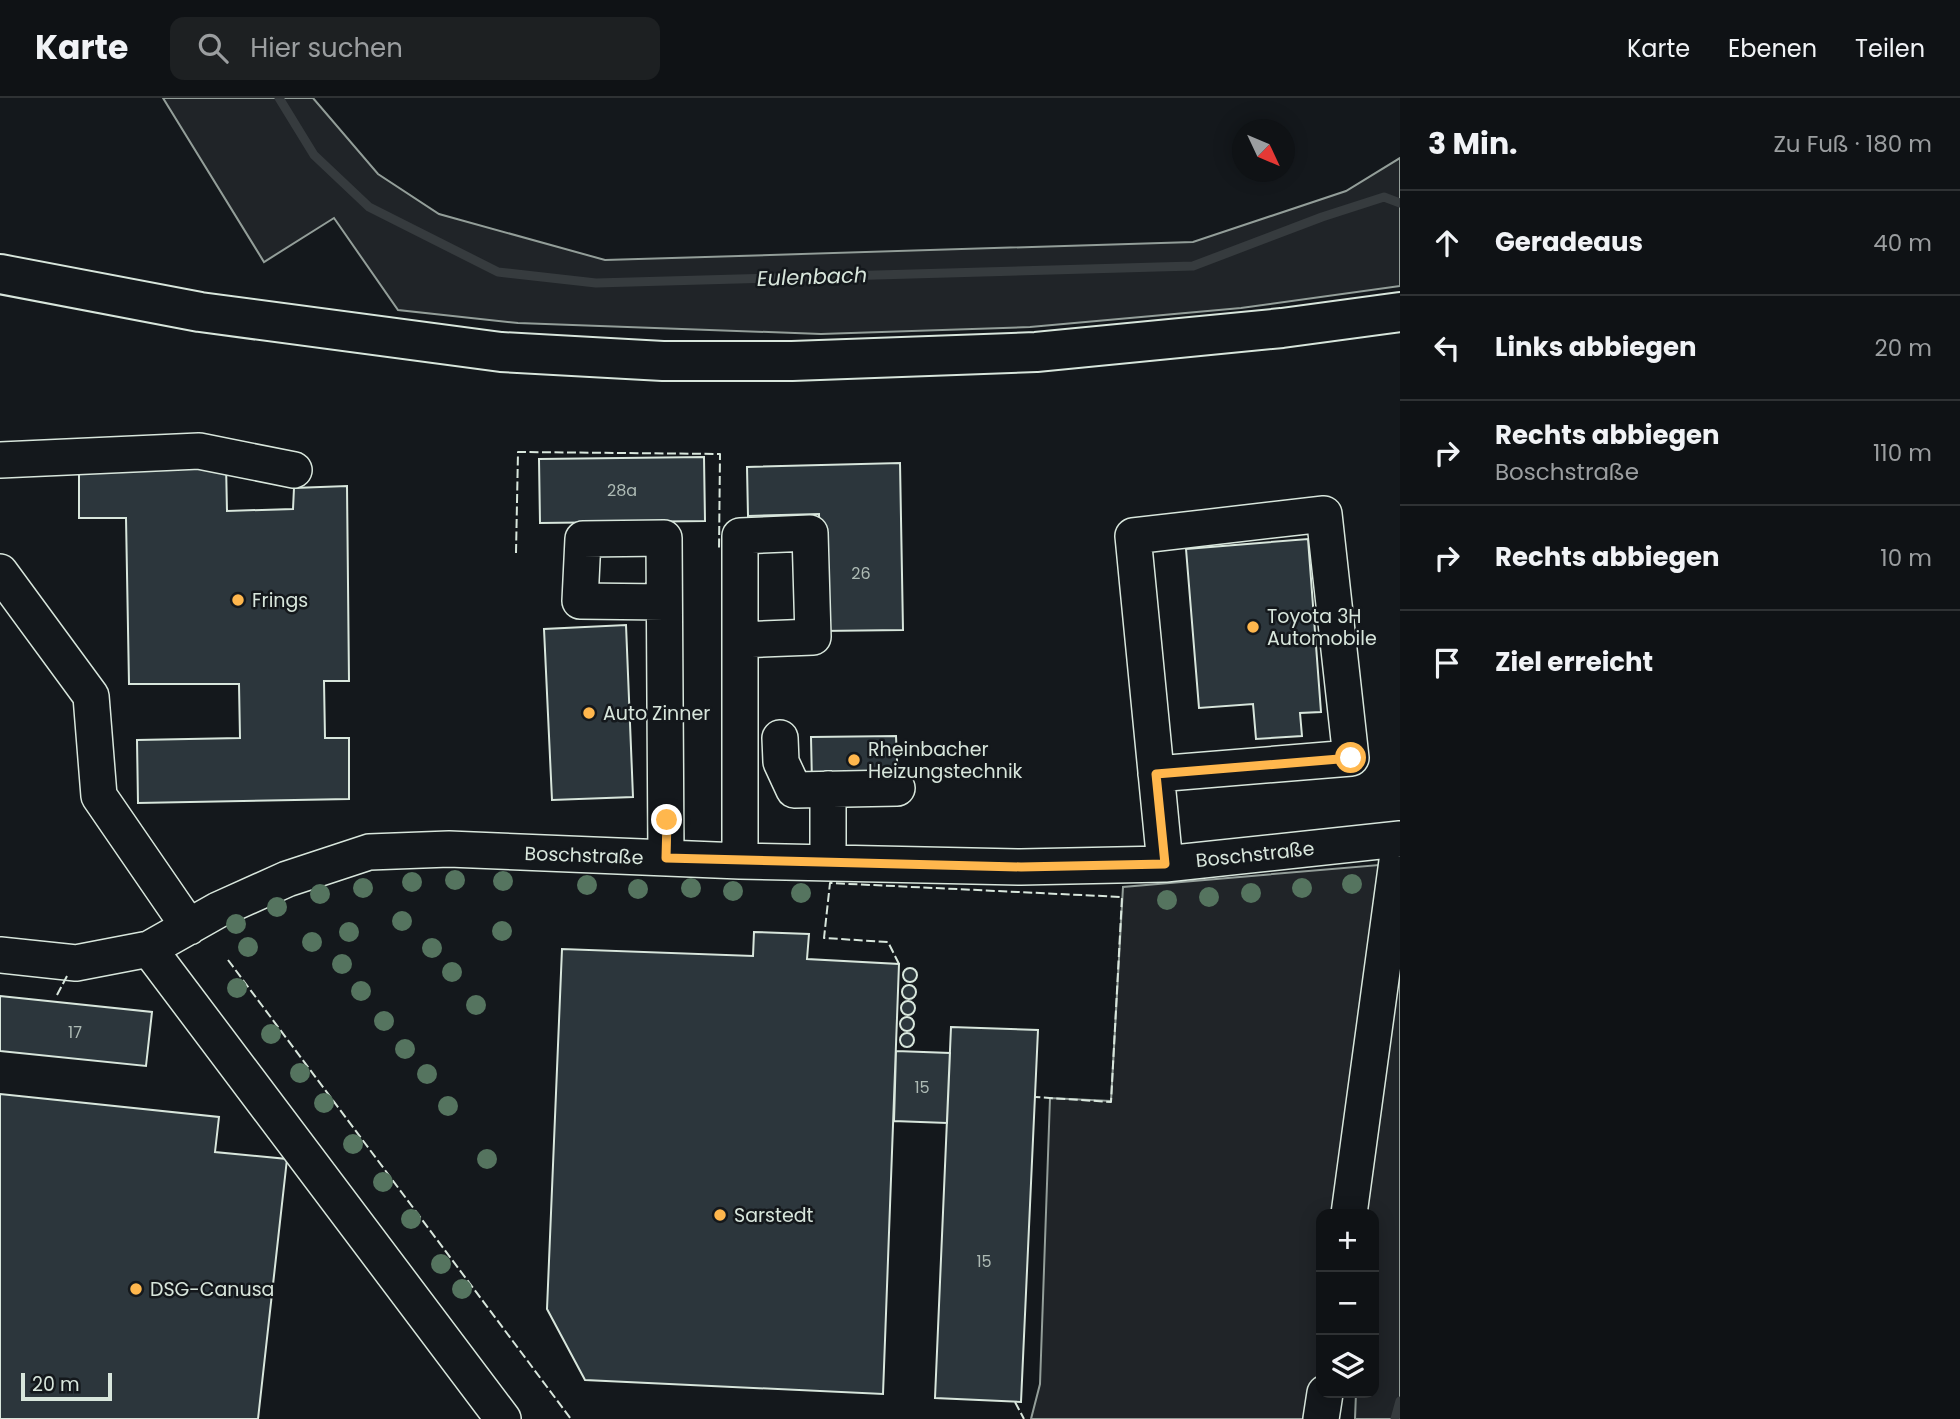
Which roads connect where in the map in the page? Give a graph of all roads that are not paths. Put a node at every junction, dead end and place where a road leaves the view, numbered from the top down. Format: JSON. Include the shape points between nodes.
{"nodes":[{"id":1,"x":0,"y":274,"type":"edge"},
{"id":2,"x":1400,"y":312,"type":"edge"},
{"id":3,"x":0,"y":460,"type":"edge"},
{"id":4,"x":294,"y":470,"type":"dead end"},
{"id":5,"x":0,"y":572,"type":"edge"},
{"id":6,"x":664,"y":602,"type":"dead end"},
{"id":7,"x":740,"y":640,"type":"dead end"},
{"id":8,"x":780,"y":738,"type":"dead end"},
{"id":9,"x":1156,"y":774,"type":"junction"},
{"id":10,"x":897,"y":788,"type":"dead end"},
{"id":11,"x":828,"y":789,"type":"junction"},
{"id":12,"x":1400,"y":839,"type":"edge"},
{"id":13,"x":666,"y":858,"type":"junction"},
{"id":14,"x":740,"y":862,"type":"junction"},
{"id":15,"x":828,"y":863,"type":"junction"},
{"id":16,"x":1165,"y":864,"type":"junction"},
{"id":17,"x":189,"y":927,"type":"junction"},
{"id":18,"x":149,"y":949,"type":"junction"},
{"id":19,"x":0,"y":954,"type":"edge"},
{"id":20,"x":1350,"y":1209,"type":"edge"},
{"id":21,"x":1324,"y":1398,"type":"edge"},
{"id":22,"x":503,"y":1419,"type":"edge"},
{"id":23,"x":1321,"y":1419,"type":"edge"}],
"edges":[{"from":1,"to":2,"type":"main road","via":[[200,312],[501,352],[663,361],[1035,352]]},
{"from":3,"to":4,"type":"street","via":[[200,451]]},
{"from":5,"to":17,"type":"street","via":[[91,696],[99,796]]},
{"from":6,"to":13,"type":"street"},
{"from":7,"to":14,"type":"street"},
{"from":8,"to":11,"type":"street","via":[[781,762],[794,790]]},
{"from":9,"to":9,"type":"street","via":[[1133,536],[1324,514],[1351,758]]},
{"from":9,"to":16,"type":"street"},
{"from":10,"to":11,"type":"street"},
{"from":11,"to":15,"type":"street"},
{"from":12,"to":16,"type":"street","name":"Boschstraße"},
{"from":12,"to":20,"type":"street"},
{"from":13,"to":14,"type":"street","name":"Boschstraße"},
{"from":13,"to":17,"type":"street","name":"Boschstraße","via":[[449,849],[369,852],[287,879]]},
{"from":14,"to":15,"type":"street","name":"Boschstraße"},
{"from":15,"to":16,"type":"street","name":"Boschstraße"},
{"from":17,"to":18,"type":"street","name":"Boschstraße"},
{"from":18,"to":19,"type":"street","name":"Boschstraße","via":[[76,963]]},
{"from":18,"to":22,"type":"street"},
{"from":21,"to":23,"type":"street"}]}
